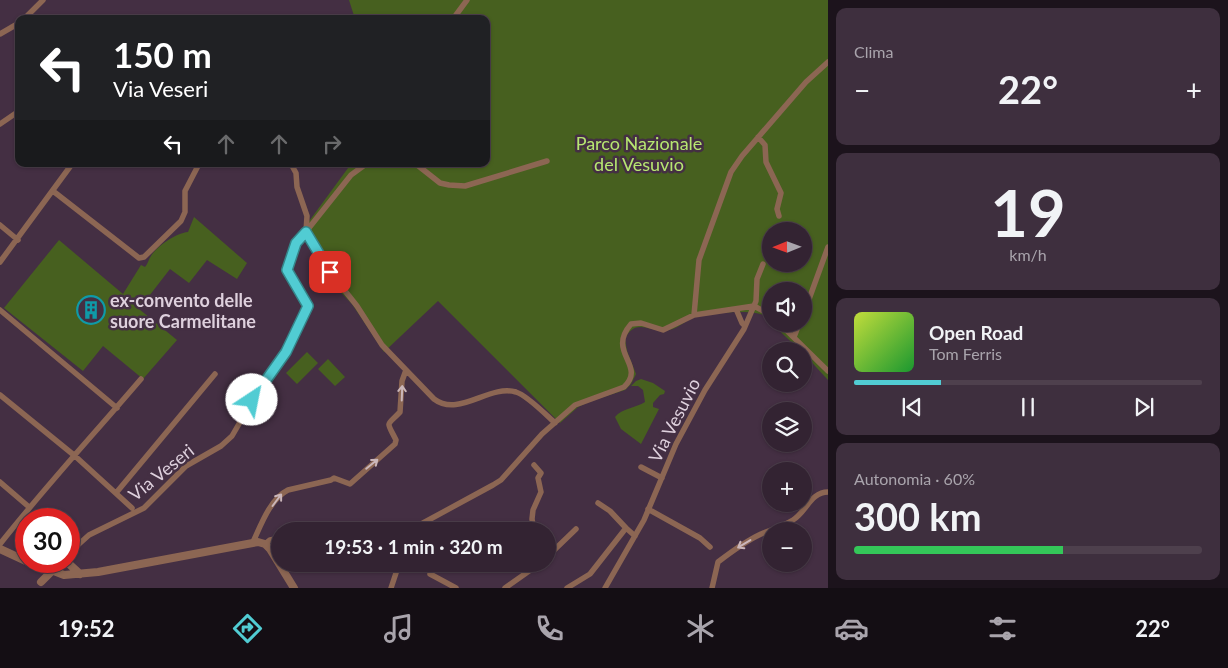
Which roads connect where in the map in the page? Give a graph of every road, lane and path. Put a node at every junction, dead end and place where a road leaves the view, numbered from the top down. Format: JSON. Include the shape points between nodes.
{"nodes":[{"id":1,"x":43,"y":0,"type":"edge"},
{"id":2,"x":467,"y":0,"type":"edge"},
{"id":3,"x":28,"y":15,"type":"edge"},
{"id":4,"x":456,"y":15,"type":"edge"},
{"id":5,"x":15,"y":25,"type":"edge"},
{"id":6,"x":0,"y":34,"type":"edge"},
{"id":7,"x":828,"y":62,"type":"edge"},
{"id":8,"x":15,"y":114,"type":"edge"},
{"id":9,"x":0,"y":124,"type":"edge"},
{"id":10,"x":758,"y":137,"type":"junction"},
{"id":11,"x":547,"y":161,"type":"dead end"},
{"id":12,"x":70,"y":167,"type":"edge"},
{"id":13,"x":198,"y":167,"type":"edge"},
{"id":14,"x":293,"y":167,"type":"edge"},
{"id":15,"x":362,"y":167,"type":"edge"},
{"id":16,"x":420,"y":167,"type":"edge"},
{"id":17,"x":53,"y":191,"type":"junction"},
{"id":18,"x":779,"y":216,"type":"dead end"},
{"id":19,"x":0,"y":225,"type":"edge"},
{"id":20,"x":306,"y":232,"type":"junction"},
{"id":21,"x":18,"y":240,"type":"junction"},
{"id":22,"x":828,"y":247,"type":"edge"},
{"id":23,"x":0,"y":262,"type":"edge"},
{"id":24,"x":762,"y":266,"type":"edge"},
{"id":25,"x":812,"y":291,"type":"edge"},
{"id":26,"x":754,"y":306,"type":"junction"},
{"id":27,"x":736,"y":309,"type":"junction"},
{"id":28,"x":0,"y":310,"type":"edge"},
{"id":29,"x":762,"y":310,"type":"edge"},
{"id":30,"x":694,"y":315,"type":"junction"},
{"id":31,"x":745,"y":326,"type":"junction"},
{"id":32,"x":789,"y":332,"type":"edge"},
{"id":33,"x":796,"y":332,"type":"edge"},
{"id":34,"x":794,"y":337,"type":"junction"},
{"id":35,"x":406,"y":370,"type":"junction"},
{"id":36,"x":828,"y":371,"type":"edge"},
{"id":37,"x":215,"y":374,"type":"dead end"},
{"id":38,"x":141,"y":379,"type":"dead end"},
{"id":39,"x":0,"y":395,"type":"edge"},
{"id":40,"x":117,"y":408,"type":"junction"},
{"id":41,"x":555,"y":423,"type":"junction"},
{"id":42,"x":75,"y":456,"type":"junction"},
{"id":43,"x":534,"y":465,"type":"dead end"},
{"id":44,"x":642,"y":467,"type":"dead end"},
{"id":45,"x":662,"y":478,"type":"junction"},
{"id":46,"x":0,"y":482,"type":"edge"},
{"id":47,"x":828,"y":492,"type":"edge"},
{"id":48,"x":116,"y":493,"type":"junction"},
{"id":49,"x":598,"y":504,"type":"dead end"},
{"id":50,"x":30,"y":507,"type":"junction"},
{"id":51,"x":132,"y":508,"type":"dead end"},
{"id":52,"x":648,"y":510,"type":"junction"},
{"id":53,"x":425,"y":522,"type":"edge"},
{"id":54,"x":532,"y":522,"type":"edge"},
{"id":55,"x":626,"y":528,"type":"junction"},
{"id":56,"x":576,"y":529,"type":"dead end"},
{"id":57,"x":635,"y":536,"type":"junction"},
{"id":58,"x":271,"y":540,"type":"edge"},
{"id":59,"x":254,"y":542,"type":"junction"},
{"id":60,"x":80,"y":543,"type":"edge"},
{"id":61,"x":0,"y":544,"type":"edge"},
{"id":62,"x":265,"y":544,"type":"junction"},
{"id":63,"x":710,"y":547,"type":"dead end"},
{"id":64,"x":556,"y":548,"type":"edge"},
{"id":65,"x":0,"y":549,"type":"edge"},
{"id":66,"x":15,"y":556,"type":"edge"},
{"id":67,"x":396,"y":572,"type":"edge"},
{"id":68,"x":528,"y":572,"type":"edge"},
{"id":69,"x":42,"y":573,"type":"edge"},
{"id":70,"x":51,"y":573,"type":"edge"},
{"id":71,"x":62,"y":573,"type":"edge"},
{"id":72,"x":67,"y":574,"type":"joint"},
{"id":73,"x":80,"y":574,"type":"joint"},
{"id":74,"x":430,"y":574,"type":"dead end"},
{"id":75,"x":38,"y":585,"type":"edge"},
{"id":76,"x":294,"y":588,"type":"edge"},
{"id":77,"x":390,"y":588,"type":"edge"},
{"id":78,"x":456,"y":588,"type":"edge"},
{"id":79,"x":505,"y":588,"type":"edge"},
{"id":80,"x":568,"y":588,"type":"edge"},
{"id":81,"x":604,"y":588,"type":"edge"},
{"id":82,"x":712,"y":588,"type":"edge"}],
"edges":[{"from":1,"to":3,"type":"street"},
{"from":2,"to":4,"type":"street"},
{"from":5,"to":6,"type":"street"},
{"from":7,"to":10,"type":"street"},
{"from":8,"to":9,"type":"street"},
{"from":10,"to":18,"type":"street","via":[[765,145],[767,166],[781,193],[777,209]]},
{"from":10,"to":30,"type":"street","via":[[737,164],[725,188],[699,260]]},
{"from":11,"to":16,"type":"street","via":[[465,186],[440,182]]},
{"from":12,"to":17,"type":"street"},
{"from":13,"to":17,"type":"street","via":[[186,191],[186,212],[181,221],[144,257],[139,258]]},
{"from":14,"to":20,"type":"street","via":[[308,216]]},
{"from":15,"to":20,"type":"street","name":"Via Veseri","via":[[351,175]]},
{"from":17,"to":21,"type":"street"},
{"from":19,"to":21,"type":"street"},
{"from":20,"to":35,"type":"street","via":[[382,345]]},
{"from":20,"to":60,"type":"street","name":"Via Veseri","via":[[296,243],[287,270],[308,306],[286,352],[252,400],[236,432],[221,446],[186,466],[144,508],[89,534]]},
{"from":21,"to":23,"type":"street"},
{"from":22,"to":25,"type":"street"},
{"from":24,"to":26,"type":"street","name":"Via Vesuvio"},
{"from":26,"to":27,"type":"street"},
{"from":26,"to":29,"type":"street"},
{"from":26,"to":31,"type":"street","name":"Via Vesuvio"},
{"from":27,"to":30,"type":"street"},
{"from":27,"to":31,"type":"street"},
{"from":28,"to":40,"type":"street"},
{"from":30,"to":41,"type":"street","via":[[663,330],[641,323],[631,324],[622,340],[632,369],[630,382],[576,405]]},
{"from":31,"to":45,"type":"street","name":"Via Vesuvio","via":[[704,390]]},
{"from":32,"to":34,"type":"street"},
{"from":33,"to":34,"type":"street"},
{"from":34,"to":36,"type":"street"},
{"from":35,"to":41,"type":"street","via":[[434,399],[444,404],[456,405],[512,391],[524,396]]},
{"from":59,"to":35,"type":"street","one_way":true,"via":[[282,493],[334,478],[350,484],[396,444],[388,425],[400,412]]},
{"from":37,"to":48,"type":"street"},
{"from":38,"to":40,"type":"street"},
{"from":39,"to":42,"type":"street"},
{"from":40,"to":42,"type":"street"},
{"from":41,"to":53,"type":"street","via":[[494,485]]},
{"from":42,"to":48,"type":"street"},
{"from":42,"to":50,"type":"street"},
{"from":43,"to":54,"type":"street","via":[[541,473],[538,478],[540,495],[533,510]]},
{"from":44,"to":45,"type":"street"},
{"from":45,"to":52,"type":"street","name":"Via Vesuvio"},
{"from":46,"to":50,"type":"street"},
{"from":47,"to":82,"type":"street","one_way":true,"via":[[812,499],[794,520],[759,535],[718,562]]},
{"from":48,"to":51,"type":"street"},
{"from":49,"to":55,"type":"street"},
{"from":50,"to":61,"type":"street"},
{"from":52,"to":57,"type":"street","name":"Via Vesuvio"},
{"from":52,"to":63,"type":"street","via":[[700,538]]},
{"from":55,"to":57,"type":"street"},
{"from":55,"to":80,"type":"street","via":[[590,574]]},
{"from":56,"to":64,"type":"street"},
{"from":57,"to":81,"type":"street","name":"Via Vesuvio"},
{"from":58,"to":62,"type":"street"},
{"from":59,"to":62,"type":"street"},
{"from":59,"to":73,"type":"street"},
{"from":62,"to":76,"type":"street"},
{"from":65,"to":66,"type":"street"},
{"from":67,"to":77,"type":"street"},
{"from":68,"to":79,"type":"street"},
{"from":69,"to":75,"type":"street"},
{"from":70,"to":75,"type":"street"},
{"from":71,"to":72,"type":"street"},
{"from":72,"to":73,"type":"street"},
{"from":74,"to":78,"type":"street"}]}
